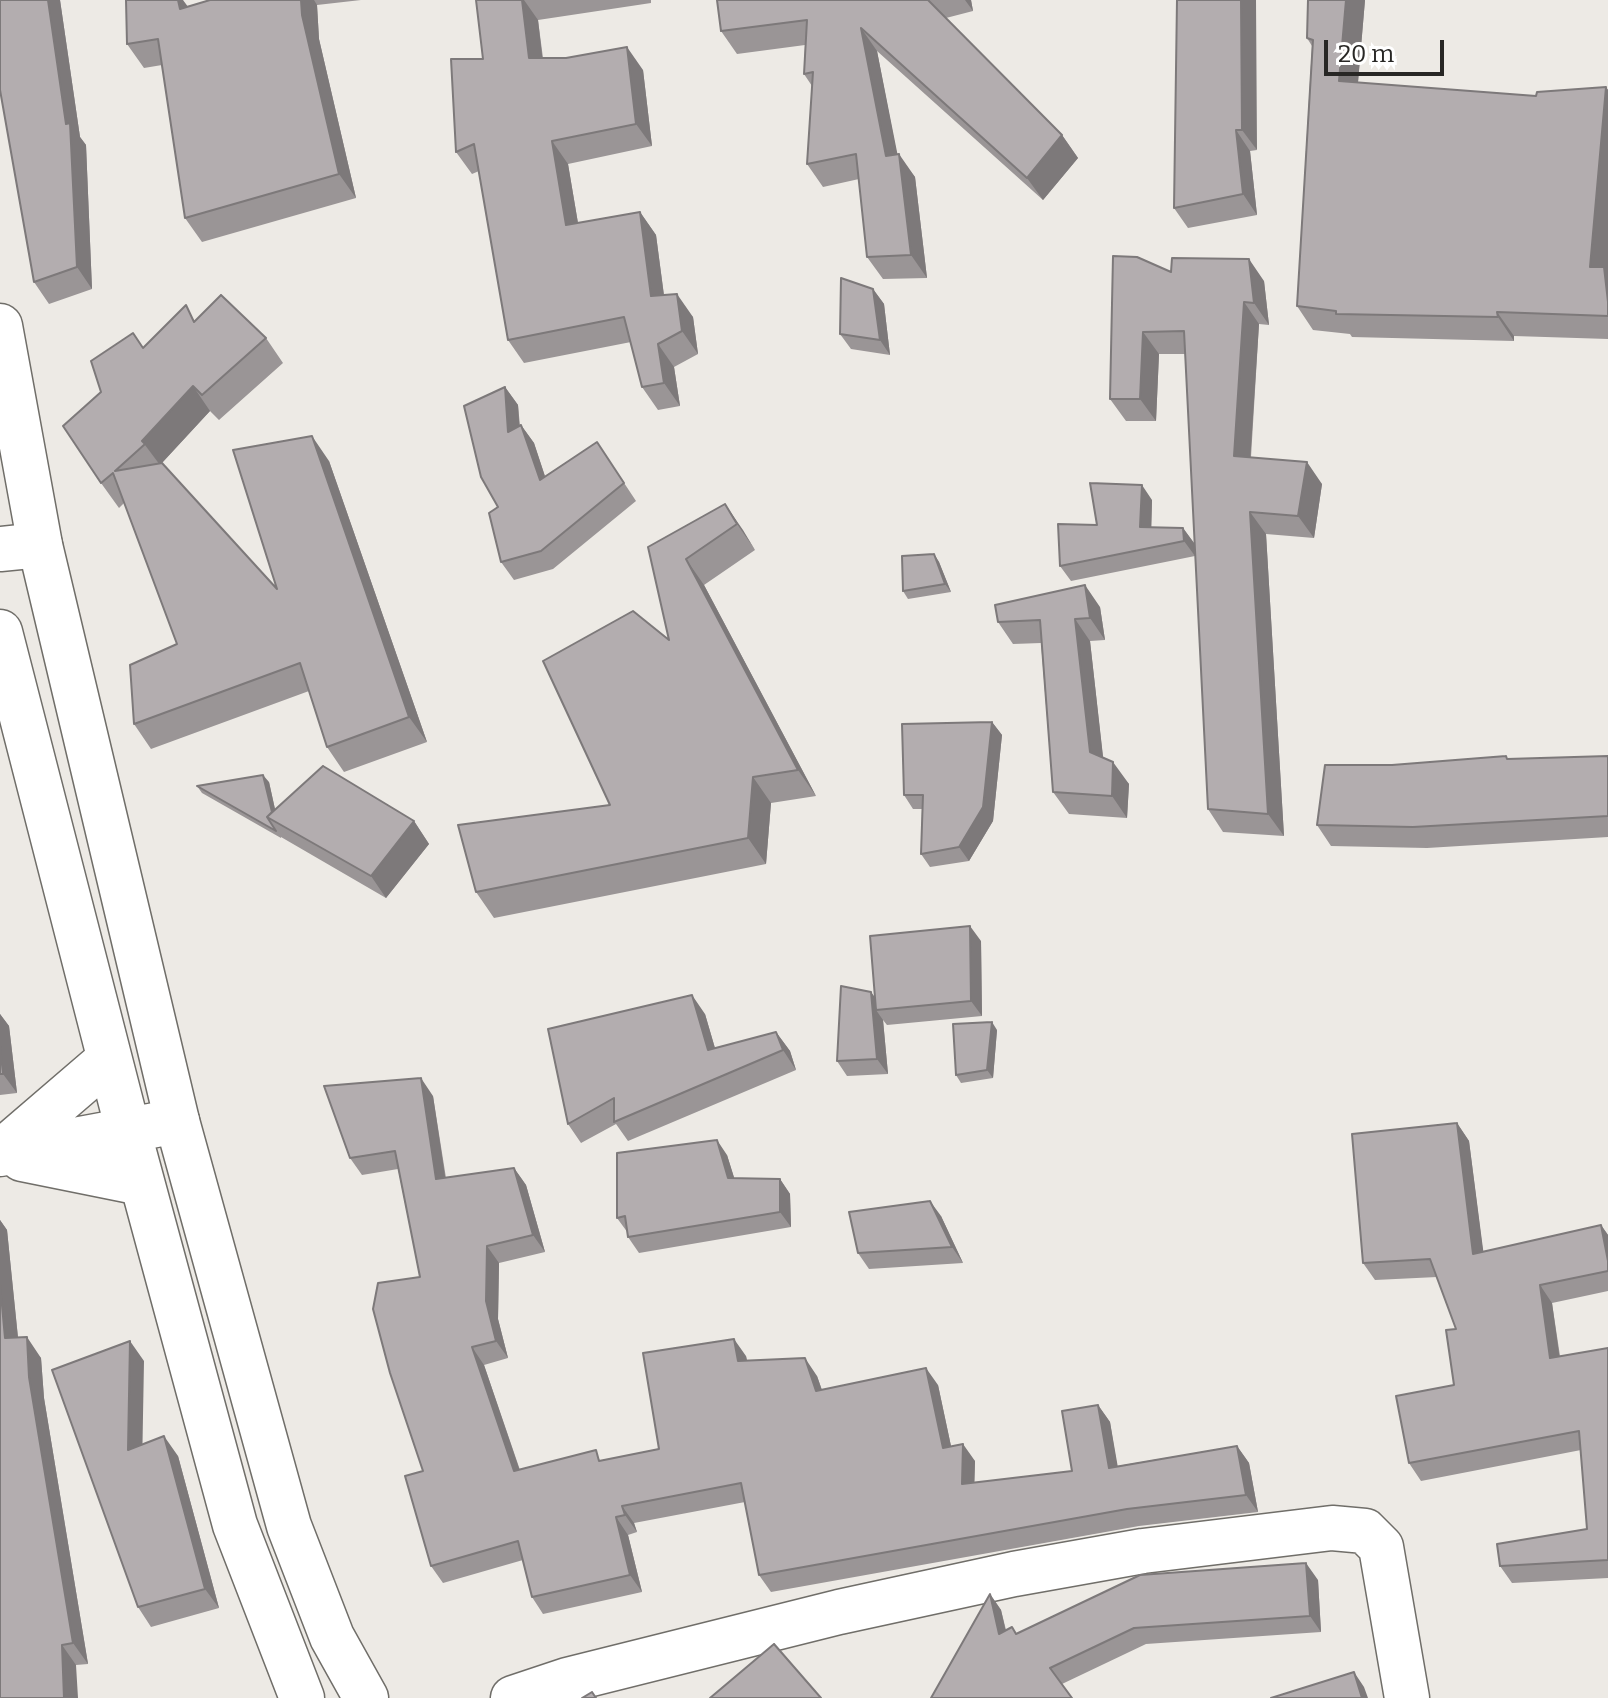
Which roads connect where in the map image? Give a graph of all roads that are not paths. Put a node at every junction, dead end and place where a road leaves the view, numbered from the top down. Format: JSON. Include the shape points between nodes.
{"nodes":[{"id":1,"x":0,"y":326,"type":"edge"},
{"id":2,"x":20,"y":547,"type":"edge"},
{"id":3,"x":0,"y":632,"type":"edge"},
{"id":4,"x":108,"y":1060,"type":"junction"},
{"id":5,"x":177,"y":1121,"type":"junction"},
{"id":6,"x":128,"y":1130,"type":"junction"},
{"id":7,"x":0,"y":1154,"type":"edge"},
{"id":8,"x":141,"y":1183,"type":"junction"},
{"id":9,"x":302,"y":1698,"type":"edge"},
{"id":10,"x":366,"y":1698,"type":"edge"},
{"id":11,"x":513,"y":1698,"type":"edge"},
{"id":12,"x":1407,"y":1698,"type":"edge"}],
"edges":[{"from":1,"to":2,"type":"street"},
{"from":2,"to":5,"type":"street"},
{"from":3,"to":4,"type":"street"},
{"from":4,"to":6,"type":"street"},
{"from":4,"to":7,"type":"street"},
{"from":5,"to":6,"type":"street"},
{"from":5,"to":10,"type":"street","via":[[289,1526],[332,1637]]},
{"from":6,"to":7,"type":"street"},
{"from":6,"to":8,"type":"street"},
{"from":7,"to":8,"type":"street"},
{"from":8,"to":9,"type":"street","via":[[235,1525]]},
{"from":11,"to":12,"type":"street","via":[[824,1615],[1014,1574],[1143,1551],[1332,1528],[1365,1531],[1381,1547]]}]}
